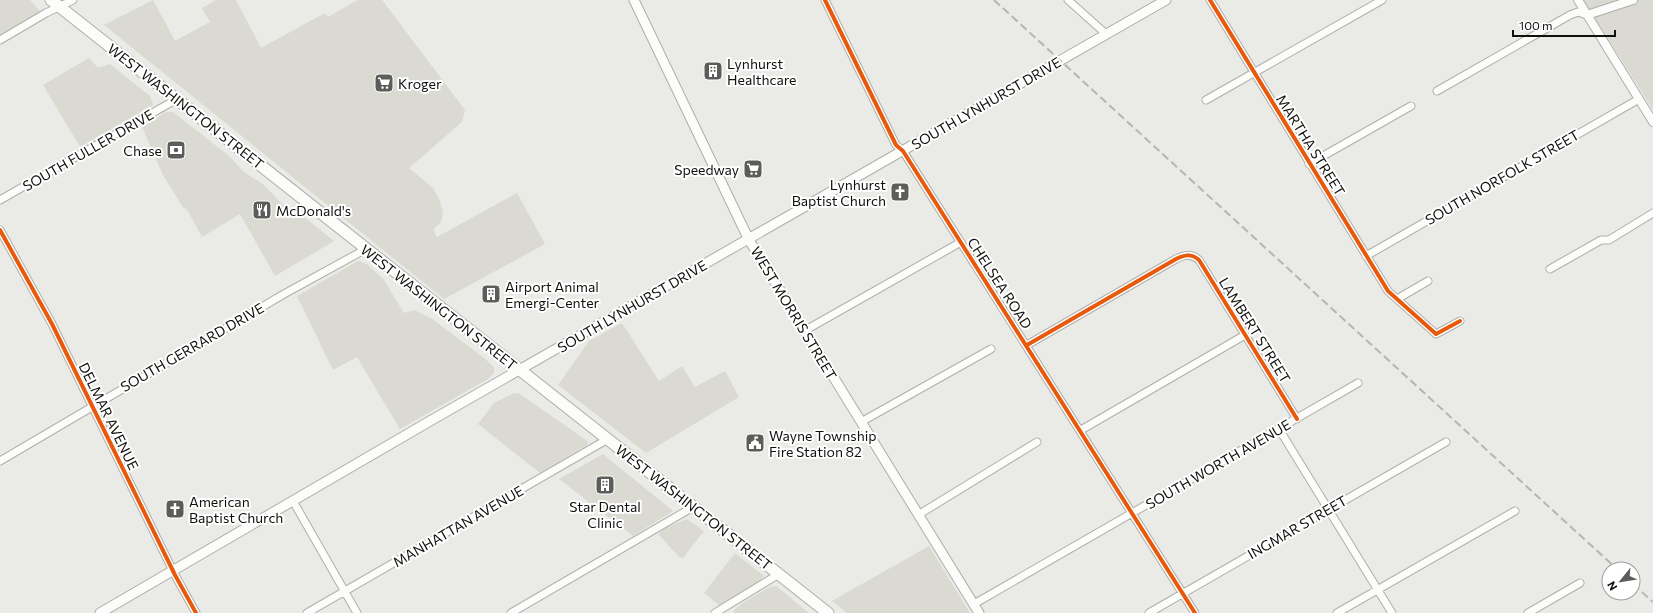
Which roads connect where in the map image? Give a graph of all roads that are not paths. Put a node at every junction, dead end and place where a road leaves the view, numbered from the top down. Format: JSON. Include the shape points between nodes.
{"nodes":[{"id":1,"x":52,"y":0,"type":"edge"},
{"id":2,"x":73,"y":0,"type":"edge"},
{"id":3,"x":634,"y":0,"type":"edge"},
{"id":4,"x":825,"y":0,"type":"edge"},
{"id":5,"x":1068,"y":0,"type":"edge"},
{"id":6,"x":1166,"y":0,"type":"edge"},
{"id":7,"x":1210,"y":0,"type":"edge"},
{"id":8,"x":1382,"y":0,"type":"edge"},
{"id":9,"x":1578,"y":0,"type":"edge"},
{"id":10,"x":1633,"y":0,"type":"edge"},
{"id":11,"x":60,"y":7,"type":"junction"},
{"id":12,"x":1587,"y":15,"type":"junction"},
{"id":13,"x":1106,"y":34,"type":"junction"},
{"id":14,"x":0,"y":40,"type":"edge"},
{"id":15,"x":1253,"y":73,"type":"junction"},
{"id":16,"x":1437,"y":91,"type":"dead end"},
{"id":17,"x":177,"y":99,"type":"junction"},
{"id":18,"x":1639,"y":99,"type":"junction"},
{"id":19,"x":1206,"y":100,"type":"dead end"},
{"id":20,"x":1411,"y":106,"type":"dead end"},
{"id":21,"x":1653,"y":122,"type":"edge"},
{"id":22,"x":903,"y":151,"type":"junction"},
{"id":23,"x":1309,"y":164,"type":"junction"},
{"id":24,"x":0,"y":200,"type":"edge"},
{"id":25,"x":1653,"y":213,"type":"edge"},
{"id":26,"x":0,"y":230,"type":"edge"},
{"id":27,"x":749,"y":240,"type":"junction"},
{"id":28,"x":960,"y":242,"type":"junction"},
{"id":29,"x":366,"y":249,"type":"junction"},
{"id":30,"x":1366,"y":256,"type":"junction"},
{"id":31,"x":1550,"y":269,"type":"dead end"},
{"id":32,"x":1428,"y":281,"type":"dead end"},
{"id":33,"x":1397,"y":299,"type":"junction"},
{"id":34,"x":1460,"y":321,"type":"dead end"},
{"id":35,"x":804,"y":331,"type":"junction"},
{"id":36,"x":1245,"y":335,"type":"junction"},
{"id":37,"x":1027,"y":345,"type":"junction"},
{"id":38,"x":991,"y":349,"type":"dead end"},
{"id":39,"x":519,"y":370,"type":"junction"},
{"id":40,"x":1358,"y":383,"type":"dead end"},
{"id":41,"x":92,"y":406,"type":"junction"},
{"id":42,"x":1297,"y":419,"type":"junction"},
{"id":43,"x":860,"y":422,"type":"junction"},
{"id":44,"x":1279,"y":429,"type":"junction"},
{"id":45,"x":1080,"y":430,"type":"junction"},
{"id":46,"x":608,"y":439,"type":"junction"},
{"id":47,"x":1037,"y":442,"type":"dead end"},
{"id":48,"x":1446,"y":442,"type":"dead end"},
{"id":49,"x":0,"y":461,"type":"edge"},
{"id":50,"x":293,"y":501,"type":"junction"},
{"id":51,"x":693,"y":507,"type":"junction"},
{"id":52,"x":1328,"y":509,"type":"junction"},
{"id":53,"x":1515,"y":510,"type":"dead end"},
{"id":54,"x":1133,"y":514,"type":"junction"},
{"id":55,"x":918,"y":515,"type":"junction"},
{"id":56,"x":172,"y":571,"type":"junction"},
{"id":57,"x":779,"y":574,"type":"junction"},
{"id":58,"x":1580,"y":583,"type":"dead end"},
{"id":59,"x":1378,"y":590,"type":"junction"},
{"id":60,"x":345,"y":591,"type":"junction"},
{"id":61,"x":1183,"y":594,"type":"junction"},
{"id":62,"x":974,"y":604,"type":"junction"},
{"id":63,"x":100,"y":613,"type":"edge"},
{"id":64,"x":196,"y":613,"type":"edge"},
{"id":65,"x":307,"y":613,"type":"edge"},
{"id":66,"x":358,"y":613,"type":"edge"},
{"id":67,"x":511,"y":613,"type":"edge"},
{"id":68,"x":715,"y":613,"type":"edge"},
{"id":69,"x":828,"y":613,"type":"edge"},
{"id":70,"x":979,"y":613,"type":"edge"},
{"id":71,"x":1149,"y":613,"type":"edge"},
{"id":72,"x":1195,"y":613,"type":"edge"},
{"id":73,"x":1337,"y":613,"type":"edge"},
{"id":74,"x":1392,"y":613,"type":"edge"},
{"id":75,"x":1528,"y":613,"type":"edge"}],
"edges":[{"from":1,"to":11,"type":"main road","name":"WEST WASHINGTON STREET"},
{"from":2,"to":11,"type":"street"},
{"from":3,"to":27,"type":"main road","name":"WEST MORRIS STREET"},
{"from":4,"to":22,"type":"street","name":"CHELSEA ROAD","via":[[896,145]]},
{"from":5,"to":13,"type":"street"},
{"from":6,"to":13,"type":"main road","name":"SOUTH LYNHURST DRIVE"},
{"from":7,"to":15,"type":"street","name":"MARTHA STREET"},
{"from":8,"to":15,"type":"street"},
{"from":9,"to":12,"type":"street"},
{"from":10,"to":12,"type":"street"},
{"from":11,"to":14,"type":"street"},
{"from":11,"to":17,"type":"main road","name":"WEST WASHINGTON STREET"},
{"from":12,"to":16,"type":"street","via":[[1578,12],[1570,15]]},
{"from":12,"to":18,"type":"street"},
{"from":13,"to":22,"type":"main road","name":"SOUTH LYNHURST DRIVE"},
{"from":15,"to":19,"type":"street"},
{"from":15,"to":23,"type":"street","name":"MARTHA STREET"},
{"from":17,"to":24,"type":"street","name":"SOUTH FULLER DRIVE"},
{"from":17,"to":29,"type":"main road","name":"WEST WASHINGTON STREET"},
{"from":18,"to":21,"type":"street"},
{"from":18,"to":30,"type":"street","name":"SOUTH NORFOLK STREET"},
{"from":20,"to":23,"type":"street"},
{"from":22,"to":27,"type":"main road","name":"SOUTH LYNHURST DRIVE"},
{"from":22,"to":28,"type":"street","name":"CHELSEA ROAD"},
{"from":23,"to":30,"type":"street","name":"MARTHA STREET"},
{"from":25,"to":31,"type":"street","via":[[1609,240],[1601,240]]},
{"from":26,"to":41,"type":"street","name":"DELMAR AVENUE","via":[[52,324]]},
{"from":27,"to":35,"type":"main road","name":"WEST MORRIS STREET"},
{"from":27,"to":39,"type":"main road","name":"SOUTH LYNHURST DRIVE"},
{"from":28,"to":35,"type":"street"},
{"from":28,"to":37,"type":"street","name":"CHELSEA ROAD"},
{"from":29,"to":39,"type":"main road","name":"WEST WASHINGTON STREET"},
{"from":29,"to":41,"type":"street","name":"SOUTH GERRARD DRIVE"},
{"from":30,"to":33,"type":"street","name":"MARTHA STREET","via":[[1388,291]]},
{"from":32,"to":33,"type":"street"},
{"from":33,"to":34,"type":"street","via":[[1436,334]]},
{"from":35,"to":43,"type":"main road","name":"WEST MORRIS STREET"},
{"from":36,"to":37,"type":"street","name":"LAMBERT STREET","via":[[1199,260],[1191,255],[1184,255]]},
{"from":36,"to":42,"type":"street","name":"LAMBERT STREET"},
{"from":36,"to":45,"type":"street"},
{"from":37,"to":45,"type":"street","name":"CHELSEA ROAD"},
{"from":38,"to":43,"type":"street"},
{"from":39,"to":46,"type":"main road","name":"WEST WASHINGTON STREET"},
{"from":39,"to":50,"type":"main road","name":"SOUTH LYNHURST DRIVE"},
{"from":40,"to":42,"type":"street","name":"SOUTH WORTH AVENUE"},
{"from":41,"to":49,"type":"street","name":"SOUTH GERRARD DRIVE"},
{"from":41,"to":56,"type":"street","name":"DELMAR AVENUE"},
{"from":42,"to":44,"type":"street","name":"SOUTH WORTH AVENUE"},
{"from":43,"to":55,"type":"main road","name":"WEST MORRIS STREET"},
{"from":44,"to":52,"type":"street"},
{"from":44,"to":54,"type":"street","name":"SOUTH WORTH AVENUE"},
{"from":45,"to":54,"type":"street","name":"CHELSEA ROAD"},
{"from":46,"to":51,"type":"main road","name":"WEST WASHINGTON STREET"},
{"from":46,"to":60,"type":"street","name":"MANHATTAN AVENUE"},
{"from":47,"to":55,"type":"street"},
{"from":48,"to":52,"type":"street","name":"INGMAR STREET"},
{"from":50,"to":56,"type":"main road","name":"SOUTH LYNHURST DRIVE"},
{"from":50,"to":60,"type":"street"},
{"from":51,"to":57,"type":"main road","name":"WEST WASHINGTON STREET"},
{"from":51,"to":67,"type":"street"},
{"from":52,"to":59,"type":"street"},
{"from":52,"to":61,"type":"street","name":"INGMAR STREET"},
{"from":53,"to":59,"type":"street"},
{"from":54,"to":61,"type":"street","name":"CHELSEA ROAD"},
{"from":54,"to":62,"type":"street","name":"SOUTH WORTH AVENUE"},
{"from":55,"to":62,"type":"main road","name":"WEST MORRIS STREET"},
{"from":56,"to":63,"type":"main road","name":"SOUTH LYNHURST DRIVE"},
{"from":56,"to":64,"type":"street","name":"DELMAR AVENUE"},
{"from":57,"to":68,"type":"street"},
{"from":57,"to":69,"type":"main road","name":"WEST WASHINGTON STREET"},
{"from":58,"to":75,"type":"street"},
{"from":59,"to":73,"type":"street"},
{"from":59,"to":74,"type":"street"},
{"from":60,"to":65,"type":"street","name":"MANHATTAN AVENUE"},
{"from":60,"to":66,"type":"street"},
{"from":61,"to":71,"type":"street","name":"INGMAR STREET"},
{"from":61,"to":72,"type":"street","name":"CHELSEA ROAD"},
{"from":62,"to":70,"type":"main road","name":"WEST MORRIS STREET"}]}
